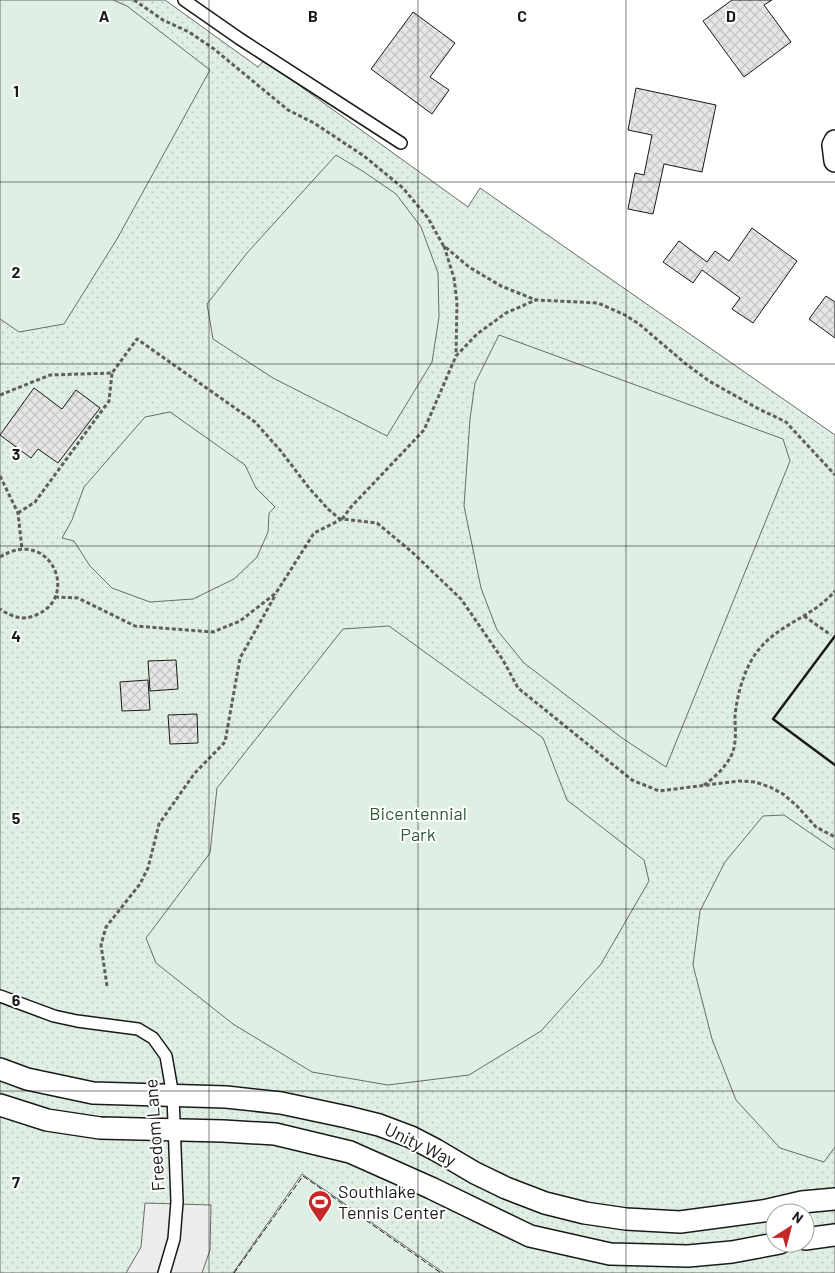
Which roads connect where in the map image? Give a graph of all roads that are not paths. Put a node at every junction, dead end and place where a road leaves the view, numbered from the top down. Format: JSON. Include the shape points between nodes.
{"nodes":[{"id":1,"x":184,"y":0,"type":"edge"},
{"id":2,"x":401,"y":143,"type":"dead end"},
{"id":3,"x":0,"y":996,"type":"edge"},
{"id":4,"x":0,"y":1069,"type":"edge"},
{"id":5,"x":173,"y":1096,"type":"junction"},
{"id":6,"x":0,"y":1105,"type":"edge"},
{"id":7,"x":174,"y":1130,"type":"junction"},
{"id":8,"x":835,"y":1199,"type":"edge"},
{"id":9,"x":835,"y":1235,"type":"edge"},
{"id":10,"x":815,"y":1237,"type":"edge"},
{"id":11,"x":765,"y":1246,"type":"edge"},
{"id":12,"x":164,"y":1273,"type":"edge"}],
"edges":[{"from":1,"to":2,"type":"lane"},
{"from":3,"to":5,"type":"lane","name":"Freedom Lane","via":[[54,1016],[138,1029],[153,1038],[166,1056]]},
{"from":4,"to":5,"type":"street","name":"Unity Way","via":[[27,1079],[93,1093]]},
{"from":5,"to":7,"type":"lane","name":"Freedom Lane"},
{"from":5,"to":8,"type":"street","name":"Unity Way","via":[[281,1103],[379,1125],[411,1137],[506,1188],[545,1203],[626,1219],[680,1222]]},
{"from":6,"to":7,"type":"street","name":"Unity Way","via":[[47,1120],[100,1128]]},
{"from":7,"to":11,"type":"street","name":"Unity Way","via":[[275,1134],[350,1152],[530,1236],[610,1254],[688,1256]]},
{"from":7,"to":12,"type":"lane","name":"Freedom Lane","via":[[178,1202],[174,1239]]},
{"from":9,"to":10,"type":"street"}]}
